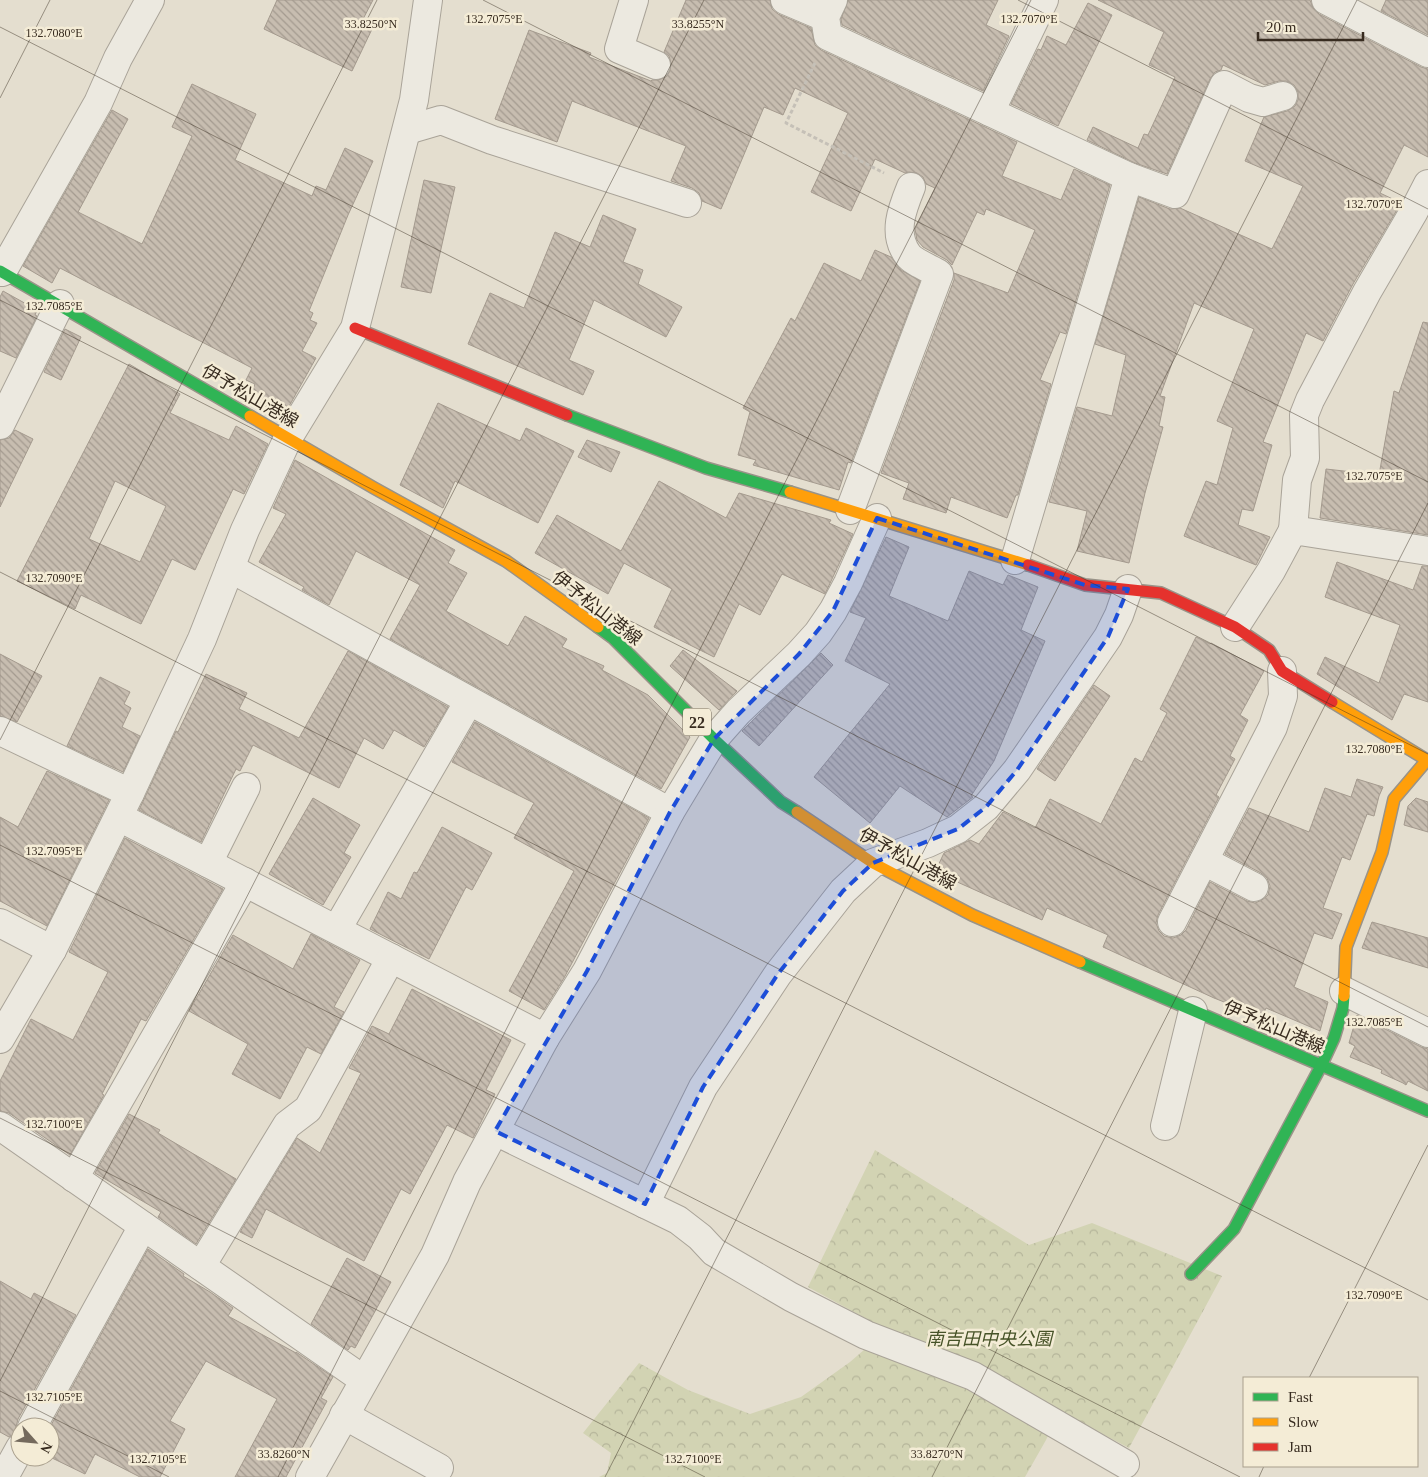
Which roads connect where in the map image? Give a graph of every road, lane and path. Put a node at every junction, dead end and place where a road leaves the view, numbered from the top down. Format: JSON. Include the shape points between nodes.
{"nodes":[{"id":1,"x":150,"y":0,"type":"edge"},
{"id":2,"x":428,"y":0,"type":"edge"},
{"id":3,"x":634,"y":0,"type":"edge"},
{"id":4,"x":785,"y":0,"type":"edge"},
{"id":5,"x":1044,"y":0,"type":"edge"},
{"id":6,"x":1338,"y":3,"type":"edge"},
{"id":7,"x":829,"y":18,"type":"edge"},
{"id":8,"x":1428,"y":53,"type":"edge"},
{"id":9,"x":656,"y":64,"type":"dead end"},
{"id":10,"x":1283,"y":96,"type":"dead end"},
{"id":11,"x":990,"y":112,"type":"junction"},
{"id":12,"x":407,"y":130,"type":"junction"},
{"id":13,"x":1130,"y":177,"type":"junction"},
{"id":14,"x":1428,"y":184,"type":"edge"},
{"id":15,"x":911,"y":187,"type":"joint"},
{"id":16,"x":686,"y":203,"type":"dead end"},
{"id":17,"x":1,"y":271,"type":"edge"},
{"id":18,"x":60,"y":304,"type":"junction"},
{"id":19,"x":355,"y":328,"type":"junction"},
{"id":20,"x":0,"y":425,"type":"edge"},
{"id":21,"x":288,"y":438,"type":"junction"},
{"id":22,"x":850,"y":510,"type":"junction"},
{"id":23,"x":877,"y":518,"type":"junction"},
{"id":24,"x":1293,"y":530,"type":"junction"},
{"id":25,"x":1427,"y":547,"type":"edge"},
{"id":26,"x":1015,"y":560,"type":"junction"},
{"id":27,"x":230,"y":568,"type":"junction"},
{"id":28,"x":1128,"y":589,"type":"junction"},
{"id":29,"x":1235,"y":627,"type":"junction"},
{"id":30,"x":1282,"y":671,"type":"junction"},
{"id":31,"x":470,"y":701,"type":"junction"},
{"id":32,"x":0,"y":731,"type":"edge"},
{"id":33,"x":714,"y":739,"type":"junction"},
{"id":34,"x":1428,"y":760,"type":"edge"},
{"id":35,"x":246,"y":787,"type":"dead end"},
{"id":36,"x":130,"y":793,"type":"junction"},
{"id":37,"x":670,"y":812,"type":"junction"},
{"id":38,"x":119,"y":817,"type":"junction"},
{"id":39,"x":1204,"y":861,"type":"junction"},
{"id":40,"x":208,"y":863,"type":"junction"},
{"id":41,"x":873,"y":863,"type":"junction"},
{"id":42,"x":244,"y":882,"type":"junction"},
{"id":43,"x":1254,"y":887,"type":"dead end"},
{"id":44,"x":1172,"y":922,"type":"dead end"},
{"id":45,"x":0,"y":923,"type":"edge"},
{"id":46,"x":337,"y":930,"type":"junction"},
{"id":47,"x":52,"y":950,"type":"junction"},
{"id":48,"x":392,"y":958,"type":"junction"},
{"id":49,"x":1344,"y":991,"type":"junction"},
{"id":50,"x":1193,"y":1011,"type":"junction"},
{"id":51,"x":1428,"y":1033,"type":"edge"},
{"id":52,"x":546,"y":1038,"type":"junction"},
{"id":53,"x":0,"y":1039,"type":"edge"},
{"id":54,"x":1322,"y":1066,"type":"junction"},
{"id":55,"x":1428,"y":1111,"type":"edge"},
{"id":56,"x":0,"y":1126,"type":"edge"},
{"id":57,"x":1165,"y":1126,"type":"dead end"},
{"id":58,"x":495,"y":1131,"type":"junction"},
{"id":59,"x":74,"y":1178,"type":"junction"},
{"id":60,"x":645,"y":1204,"type":"junction"},
{"id":61,"x":143,"y":1226,"type":"junction"},
{"id":62,"x":201,"y":1266,"type":"junction"},
{"id":63,"x":1191,"y":1274,"type":"dead end"},
{"id":64,"x":364,"y":1380,"type":"junction"},
{"id":65,"x":344,"y":1415,"type":"junction"},
{"id":66,"x":38,"y":1417,"type":"edge"},
{"id":67,"x":1125,"y":1464,"type":"dead end"},
{"id":68,"x":439,"y":1468,"type":"dead end"},
{"id":69,"x":310,"y":1477,"type":"edge"}],
"edges":[{"from":1,"to":17,"type":"street","via":[[118,58],[98,104]]},
{"from":2,"to":12,"type":"street"},
{"from":3,"to":9,"type":"street","via":[[619,49]]},
{"from":4,"to":7,"type":"street"},
{"from":5,"to":11,"type":"street"},
{"from":6,"to":8,"type":"street"},
{"from":7,"to":11,"type":"street"},
{"from":7,"to":15,"type":"path","via":[[786,123]]},
{"from":10,"to":13,"type":"street","via":[[1263,102],[1224,86],[1175,194]]},
{"from":11,"to":13,"type":"street"},
{"from":12,"to":16,"type":"street","via":[[441,120],[492,140]]},
{"from":12,"to":19,"type":"street"},
{"from":13,"to":26,"type":"street"},
{"from":14,"to":24,"type":"street","via":[[1304,415],[1305,458],[1297,480]]},
{"from":15,"to":22,"type":"street","via":[[902,210],[899,235],[908,256],[939,274]]},
{"from":17,"to":18,"type":"street","name":"伊予松山港線","number":"22"},
{"from":18,"to":20,"type":"street"},
{"from":18,"to":21,"type":"street","name":"伊予松山港線","number":"22"},
{"from":19,"to":21,"type":"street"},
{"from":19,"to":22,"type":"street","via":[[706,468]]},
{"from":21,"to":27,"type":"street"},
{"from":21,"to":33,"type":"street","name":"伊予松山港線","number":"22","via":[[506,561],[613,638]]},
{"from":22,"to":23,"type":"street"},
{"from":23,"to":26,"type":"street"},
{"from":23,"to":33,"type":"street","via":[[834,611],[818,633]]},
{"from":24,"to":25,"type":"street"},
{"from":24,"to":29,"type":"street"},
{"from":26,"to":28,"type":"street","via":[[1085,585]]},
{"from":27,"to":31,"type":"street"},
{"from":27,"to":36,"type":"street","via":[[202,639]]},
{"from":28,"to":29,"type":"street","via":[[1161,593]]},
{"from":28,"to":41,"type":"street","via":[[1108,637],[1017,770],[986,807],[958,829]]},
{"from":29,"to":30,"type":"street","via":[[1269,650]]},
{"from":30,"to":34,"type":"street"},
{"from":30,"to":39,"type":"street","via":[[1282,696],[1273,727]]},
{"from":31,"to":37,"type":"street"},
{"from":31,"to":46,"type":"street"},
{"from":32,"to":36,"type":"street"},
{"from":33,"to":37,"type":"street"},
{"from":33,"to":41,"type":"street","name":"伊予松山港線","number":"22","via":[[781,802]]},
{"from":34,"to":49,"type":"street","via":[[1394,799],[1382,852],[1346,947]]},
{"from":35,"to":40,"type":"street"},
{"from":36,"to":38,"type":"street"},
{"from":37,"to":52,"type":"street","via":[[587,971]]},
{"from":38,"to":40,"type":"street"},
{"from":38,"to":47,"type":"street"},
{"from":39,"to":43,"type":"street"},
{"from":39,"to":44,"type":"street"},
{"from":40,"to":42,"type":"street"},
{"from":41,"to":50,"type":"street","name":"伊予松山港線","number":"22","via":[[972,915]]},
{"from":41,"to":60,"type":"street","via":[[843,891],[746,1021],[703,1087]]},
{"from":42,"to":46,"type":"street"},
{"from":42,"to":59,"type":"street"},
{"from":45,"to":47,"type":"street"},
{"from":46,"to":48,"type":"street"},
{"from":47,"to":53,"type":"street"},
{"from":48,"to":52,"type":"street"},
{"from":48,"to":62,"type":"street","via":[[308,1109],[287,1125]]},
{"from":49,"to":51,"type":"street"},
{"from":49,"to":54,"type":"street","via":[[1344,1008]]},
{"from":50,"to":54,"type":"street","name":"伊予松山港線","number":"22"},
{"from":50,"to":57,"type":"street"},
{"from":52,"to":58,"type":"street"},
{"from":54,"to":55,"type":"street","name":"伊予松山港線","number":"22"},
{"from":54,"to":63,"type":"street","via":[[1234,1229]]},
{"from":56,"to":59,"type":"street"},
{"from":58,"to":60,"type":"street"},
{"from":58,"to":64,"type":"street","via":[[467,1182],[435,1255]]},
{"from":59,"to":61,"type":"street"},
{"from":60,"to":67,"type":"street","via":[[678,1220],[714,1252],[791,1297],[866,1335],[973,1376]]},
{"from":61,"to":62,"type":"street"},
{"from":61,"to":66,"type":"street"},
{"from":62,"to":64,"type":"street"},
{"from":64,"to":65,"type":"street"},
{"from":65,"to":68,"type":"street"},
{"from":65,"to":69,"type":"street"}]}
